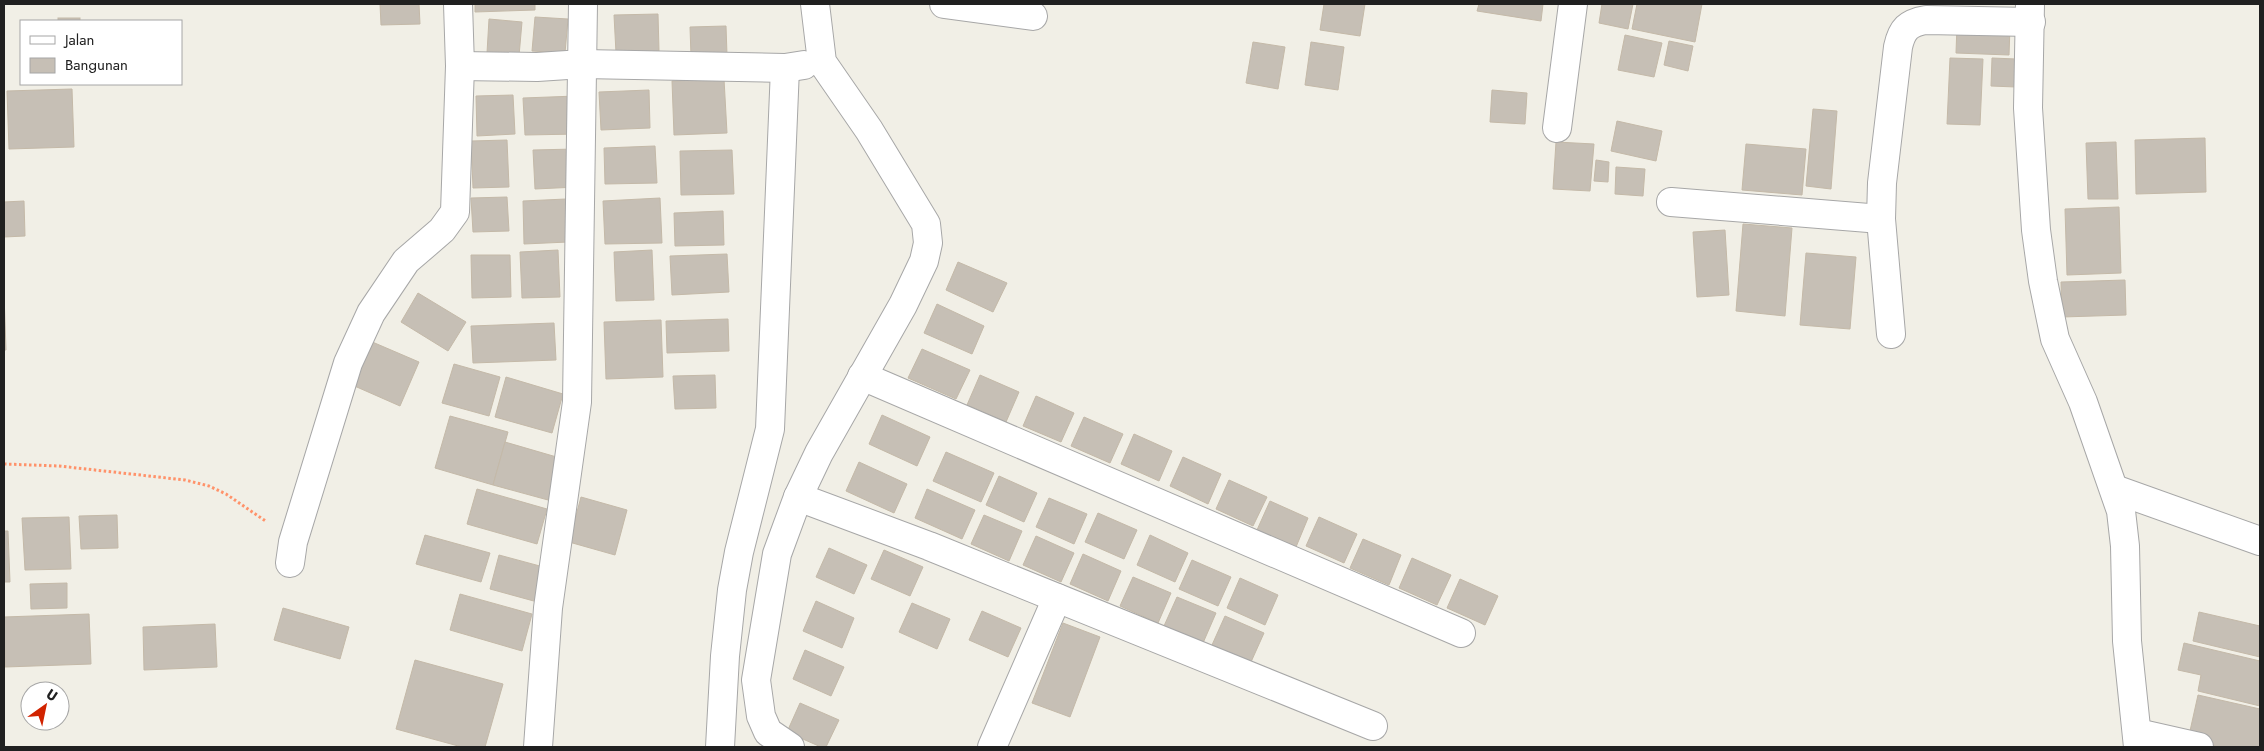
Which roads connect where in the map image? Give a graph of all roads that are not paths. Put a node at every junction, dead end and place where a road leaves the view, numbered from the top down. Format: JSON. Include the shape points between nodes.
{"nodes":[{"id":1,"x":458,"y":4,"type":"edge"},
{"id":2,"x":583,"y":4,"type":"edge"},
{"id":3,"x":815,"y":4,"type":"edge"},
{"id":4,"x":944,"y":4,"type":"edge"},
{"id":5,"x":1574,"y":4,"type":"edge"},
{"id":6,"x":2031,"y":13,"type":"edge"},
{"id":7,"x":1033,"y":16,"type":"dead end"},
{"id":8,"x":822,"y":62,"type":"junction"},
{"id":9,"x":583,"y":64,"type":"junction"},
{"id":10,"x":460,"y":66,"type":"junction"},
{"id":11,"x":785,"y":68,"type":"junction"},
{"id":12,"x":1557,"y":128,"type":"dead end"},
{"id":13,"x":1671,"y":202,"type":"dead end"},
{"id":14,"x":1881,"y":219,"type":"junction"},
{"id":15,"x":1890,"y":334,"type":"dead end"},
{"id":16,"x":862,"y":376,"type":"junction"},
{"id":17,"x":2114,"y":489,"type":"junction"},
{"id":18,"x":798,"y":496,"type":"junction"},
{"id":19,"x":2260,"y":541,"type":"edge"},
{"id":20,"x":292,"y":553,"type":"road end"},
{"id":21,"x":1057,"y":598,"type":"junction"},
{"id":22,"x":1461,"y":633,"type":"dead end"},
{"id":23,"x":1373,"y":726,"type":"dead end"},
{"id":24,"x":2138,"y":740,"type":"edge"},
{"id":25,"x":538,"y":747,"type":"edge"},
{"id":26,"x":720,"y":747,"type":"edge"},
{"id":27,"x":790,"y":747,"type":"edge"},
{"id":28,"x":992,"y":747,"type":"edge"},
{"id":29,"x":2199,"y":747,"type":"edge"}],
"edges":[{"from":1,"to":10,"type":"street"},
{"from":2,"to":9,"type":"street"},
{"from":3,"to":8,"type":"street"},
{"from":4,"to":7,"type":"street"},
{"from":5,"to":12,"type":"street"},
{"from":6,"to":14,"type":"street","via":[[1926,20],[1911,23],[1901,33],[1882,183]]},
{"from":6,"to":17,"type":"street","via":[[2028,108],[2036,230],[2046,296],[2054,339],[2083,402]]},
{"from":8,"to":11,"type":"street"},
{"from":8,"to":16,"type":"street","via":[[874,138],[926,224],[928,243],[924,261]]},
{"from":9,"to":10,"type":"street"},
{"from":9,"to":11,"type":"street"},
{"from":9,"to":25,"type":"street","via":[[577,402],[548,608]]},
{"from":10,"to":20,"type":"street","via":[[455,212],[442,230],[406,261],[359,335]]},
{"from":11,"to":26,"type":"street","via":[[770,429],[732,590]]},
{"from":13,"to":14,"type":"street"},
{"from":14,"to":15,"type":"street"},
{"from":16,"to":18,"type":"street"},
{"from":16,"to":22,"type":"street"},
{"from":17,"to":19,"type":"street"},
{"from":17,"to":24,"type":"street","via":[[2121,512],[2125,546],[2127,641]]},
{"from":18,"to":21,"type":"street"},
{"from":18,"to":27,"type":"street","via":[[777,554],[756,680],[761,716],[768,732]]},
{"from":21,"to":23,"type":"street"},
{"from":21,"to":28,"type":"street"},
{"from":24,"to":29,"type":"street"}]}
